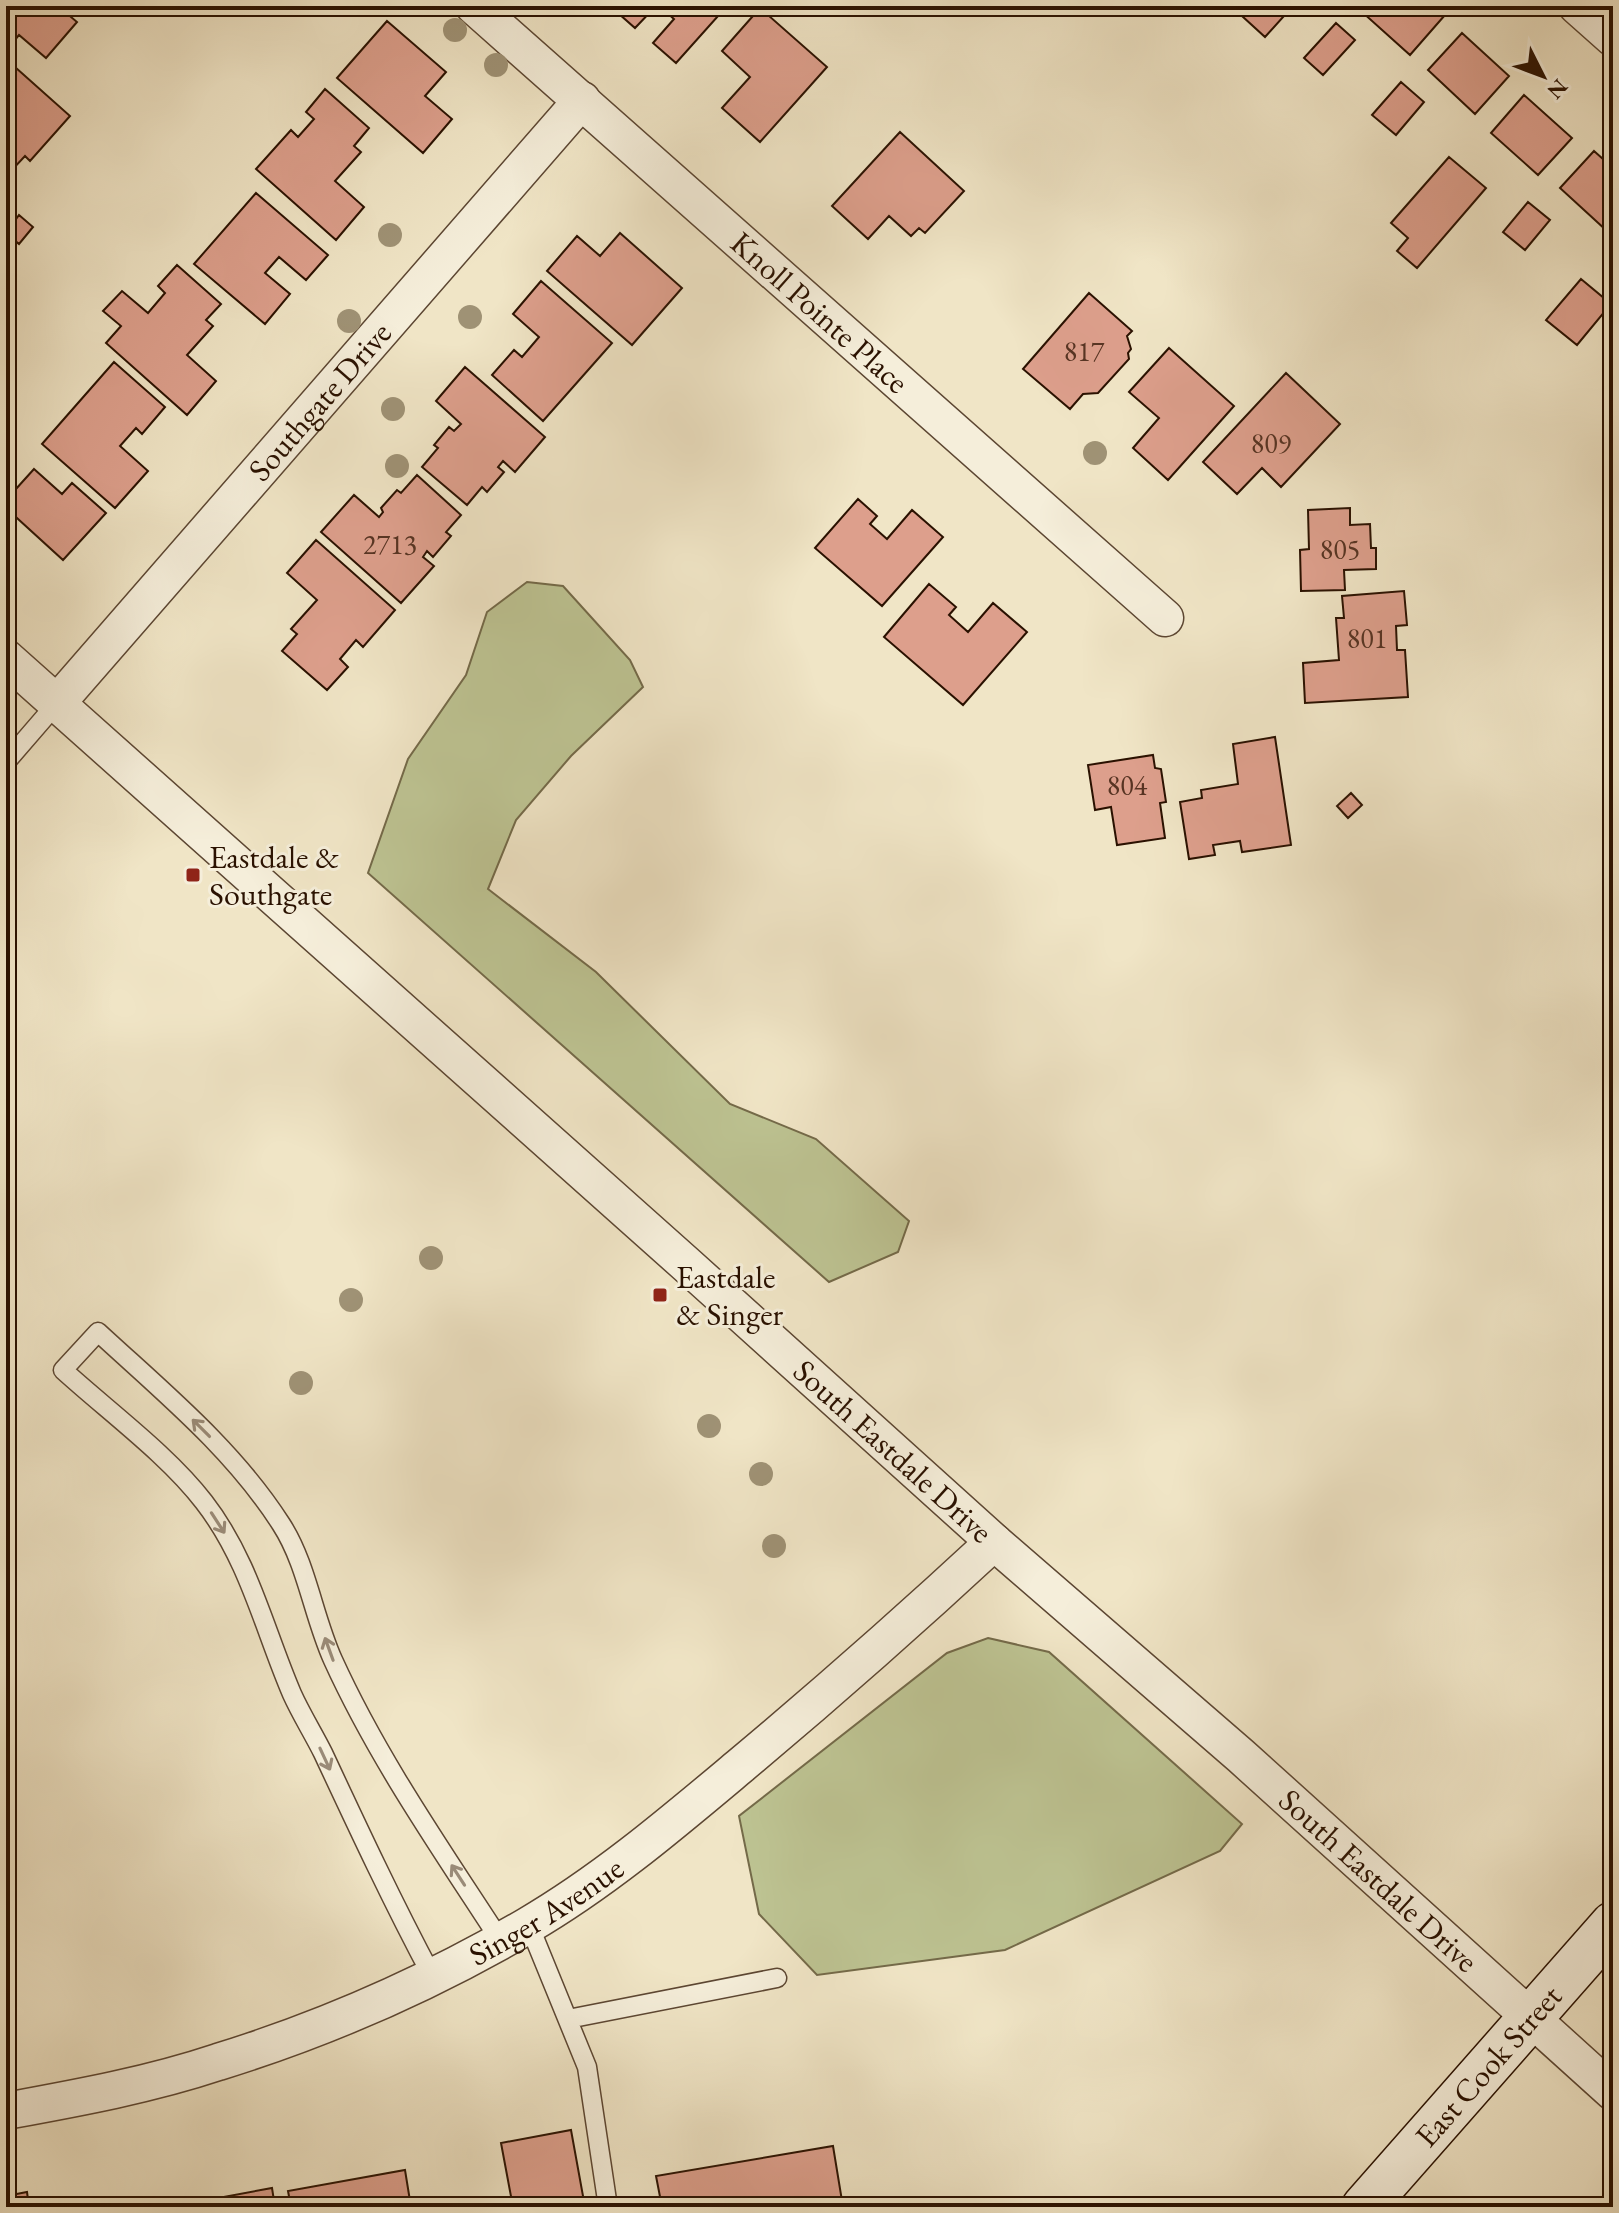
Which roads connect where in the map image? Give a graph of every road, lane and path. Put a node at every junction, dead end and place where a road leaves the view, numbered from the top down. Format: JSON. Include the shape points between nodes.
{"nodes":[{"id":1,"x":474,"y":6,"type":"edge"},
{"id":2,"x":1577,"y":6,"type":"edge"},
{"id":3,"x":1613,"y":38,"type":"edge"},
{"id":4,"x":582,"y":100,"type":"junction"},
{"id":5,"x":1165,"y":618,"type":"dead end"},
{"id":6,"x":6,"y":658,"type":"edge"},
{"id":7,"x":57,"y":703,"type":"junction"},
{"id":8,"x":6,"y":762,"type":"edge"},
{"id":9,"x":994,"y":1542,"type":"junction"},
{"id":10,"x":1613,"y":1924,"type":"edge"},
{"id":11,"x":515,"y":1933,"type":"junction"},
{"id":12,"x":432,"y":1976,"type":"junction"},
{"id":13,"x":777,"y":1978,"type":"dead end"},
{"id":14,"x":1532,"y":2018,"type":"junction"},
{"id":15,"x":568,"y":2019,"type":"junction"},
{"id":16,"x":1613,"y":2092,"type":"edge"},
{"id":17,"x":6,"y":2111,"type":"edge"},
{"id":18,"x":608,"y":2207,"type":"edge"},
{"id":19,"x":1364,"y":2207,"type":"edge"}],
"edges":[{"from":1,"to":4,"type":"street","name":"Knoll Pointe Place"},
{"from":2,"to":3,"type":"street"},
{"from":4,"to":5,"type":"street","name":"Knoll Pointe Place"},
{"from":4,"to":7,"type":"street","name":"Southgate Drive"},
{"from":6,"to":7,"type":"street","name":"South Eastdale Drive"},
{"from":7,"to":8,"type":"lane"},
{"from":7,"to":9,"type":"street","name":"South Eastdale Drive"},
{"from":9,"to":11,"type":"street","name":"Singer Avenue","via":[[651,1841]]},
{"from":9,"to":14,"type":"street","name":"South Eastdale Drive"},
{"from":10,"to":14,"type":"street","name":"East Cook Street"},
{"from":11,"to":12,"type":"street","name":"Singer Avenue"},
{"from":11,"to":12,"type":"lane","one_way":true,"via":[[387,1766],[332,1658],[283,1526],[238,1465],[98,1332],[63,1370],[172,1468],[230,1541],[293,1695]]},
{"from":11,"to":15,"type":"lane"},
{"from":12,"to":17,"type":"street","name":"Singer Avenue","via":[[217,2063],[109,2092]]},
{"from":13,"to":15,"type":"lane"},
{"from":14,"to":16,"type":"street","name":"South Eastdale Drive"},
{"from":14,"to":19,"type":"street","name":"East Cook Street"},
{"from":15,"to":18,"type":"lane","via":[[587,2067]]}]}
